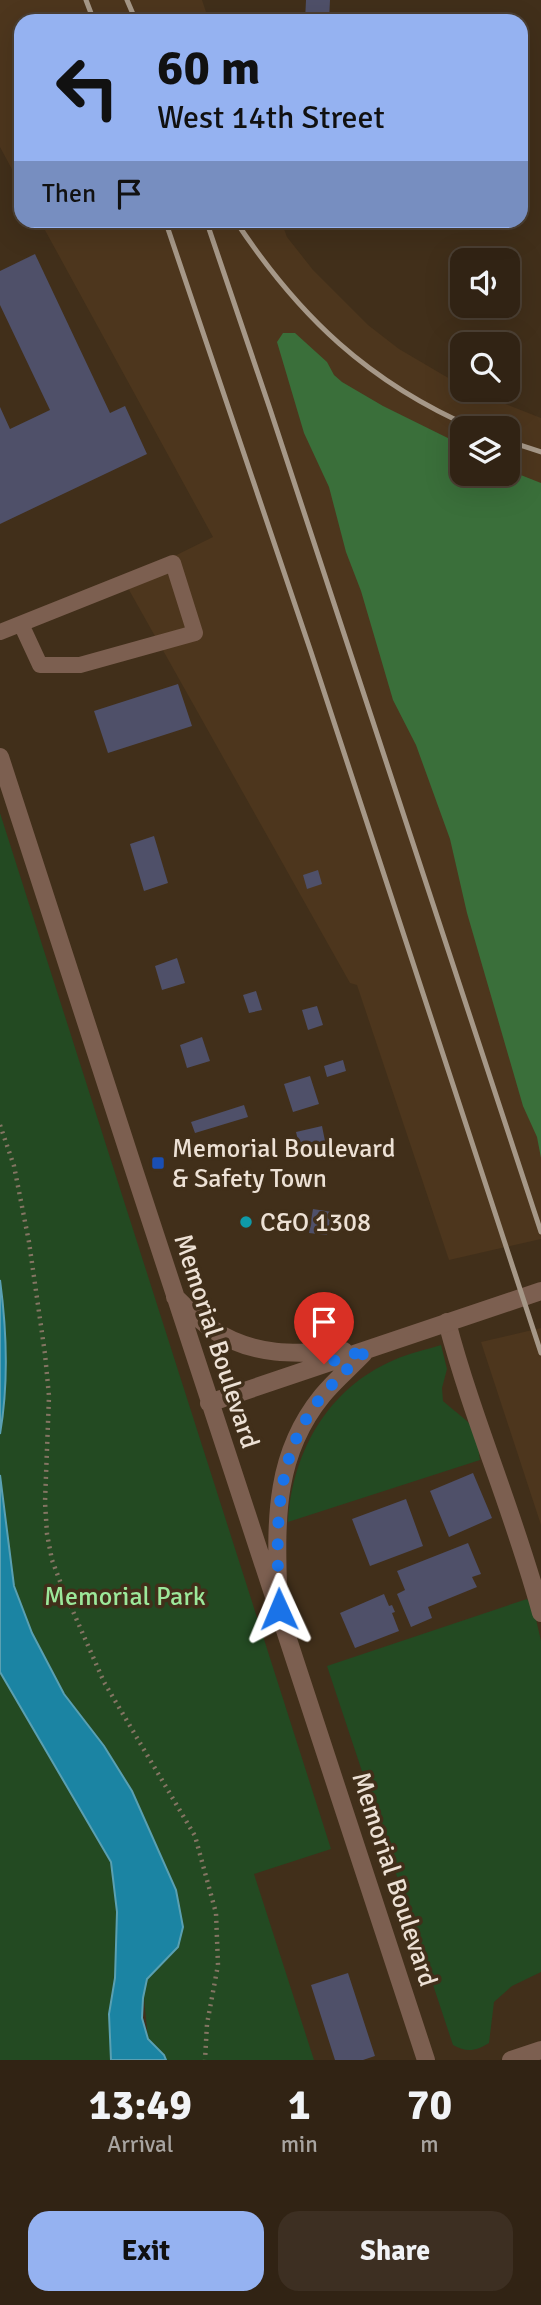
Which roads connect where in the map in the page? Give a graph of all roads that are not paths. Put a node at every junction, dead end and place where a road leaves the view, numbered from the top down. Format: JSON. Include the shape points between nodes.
{"nodes":[{"id":1,"x":21,"y":624,"type":"junction"},
{"id":2,"x":0,"y":632,"type":"edge"},
{"id":3,"x":0,"y":757,"type":"edge"},
{"id":4,"x":541,"y":1291,"type":"edge"},
{"id":5,"x":174,"y":1296,"type":"junction"},
{"id":6,"x":447,"y":1322,"type":"junction"},
{"id":7,"x":368,"y":1349,"type":"junction"},
{"id":8,"x":209,"y":1403,"type":"junction"},
{"id":9,"x":279,"y":1609,"type":"junction"},
{"id":10,"x":541,"y":1613,"type":"edge"},
{"id":11,"x":541,"y":2050,"type":"edge"},
{"id":12,"x":426,"y":2060,"type":"edge"},
{"id":13,"x":511,"y":2060,"type":"edge"}],
"edges":[{"from":1,"to":1,"type":"lane","via":[[173,563],[195,633],[80,665],[40,665]]},
{"from":1,"to":2,"type":"lane"},
{"from":3,"to":5,"type":"street","name":"Memorial Boulevard"},
{"from":4,"to":6,"type":"street"},
{"from":5,"to":7,"type":"street","via":[[211,1328],[236,1343],[263,1351]]},
{"from":5,"to":8,"type":"street","name":"Memorial Boulevard"},
{"from":6,"to":7,"type":"street"},
{"from":6,"to":10,"type":"street"},
{"from":7,"to":8,"type":"street"},
{"from":7,"to":9,"type":"street","via":[[323,1394],[303,1422],[289,1454],[277,1528]]},
{"from":8,"to":9,"type":"street","name":"Memorial Boulevard"},
{"from":9,"to":12,"type":"street","name":"Memorial Boulevard"},
{"from":11,"to":13,"type":"street"}]}
